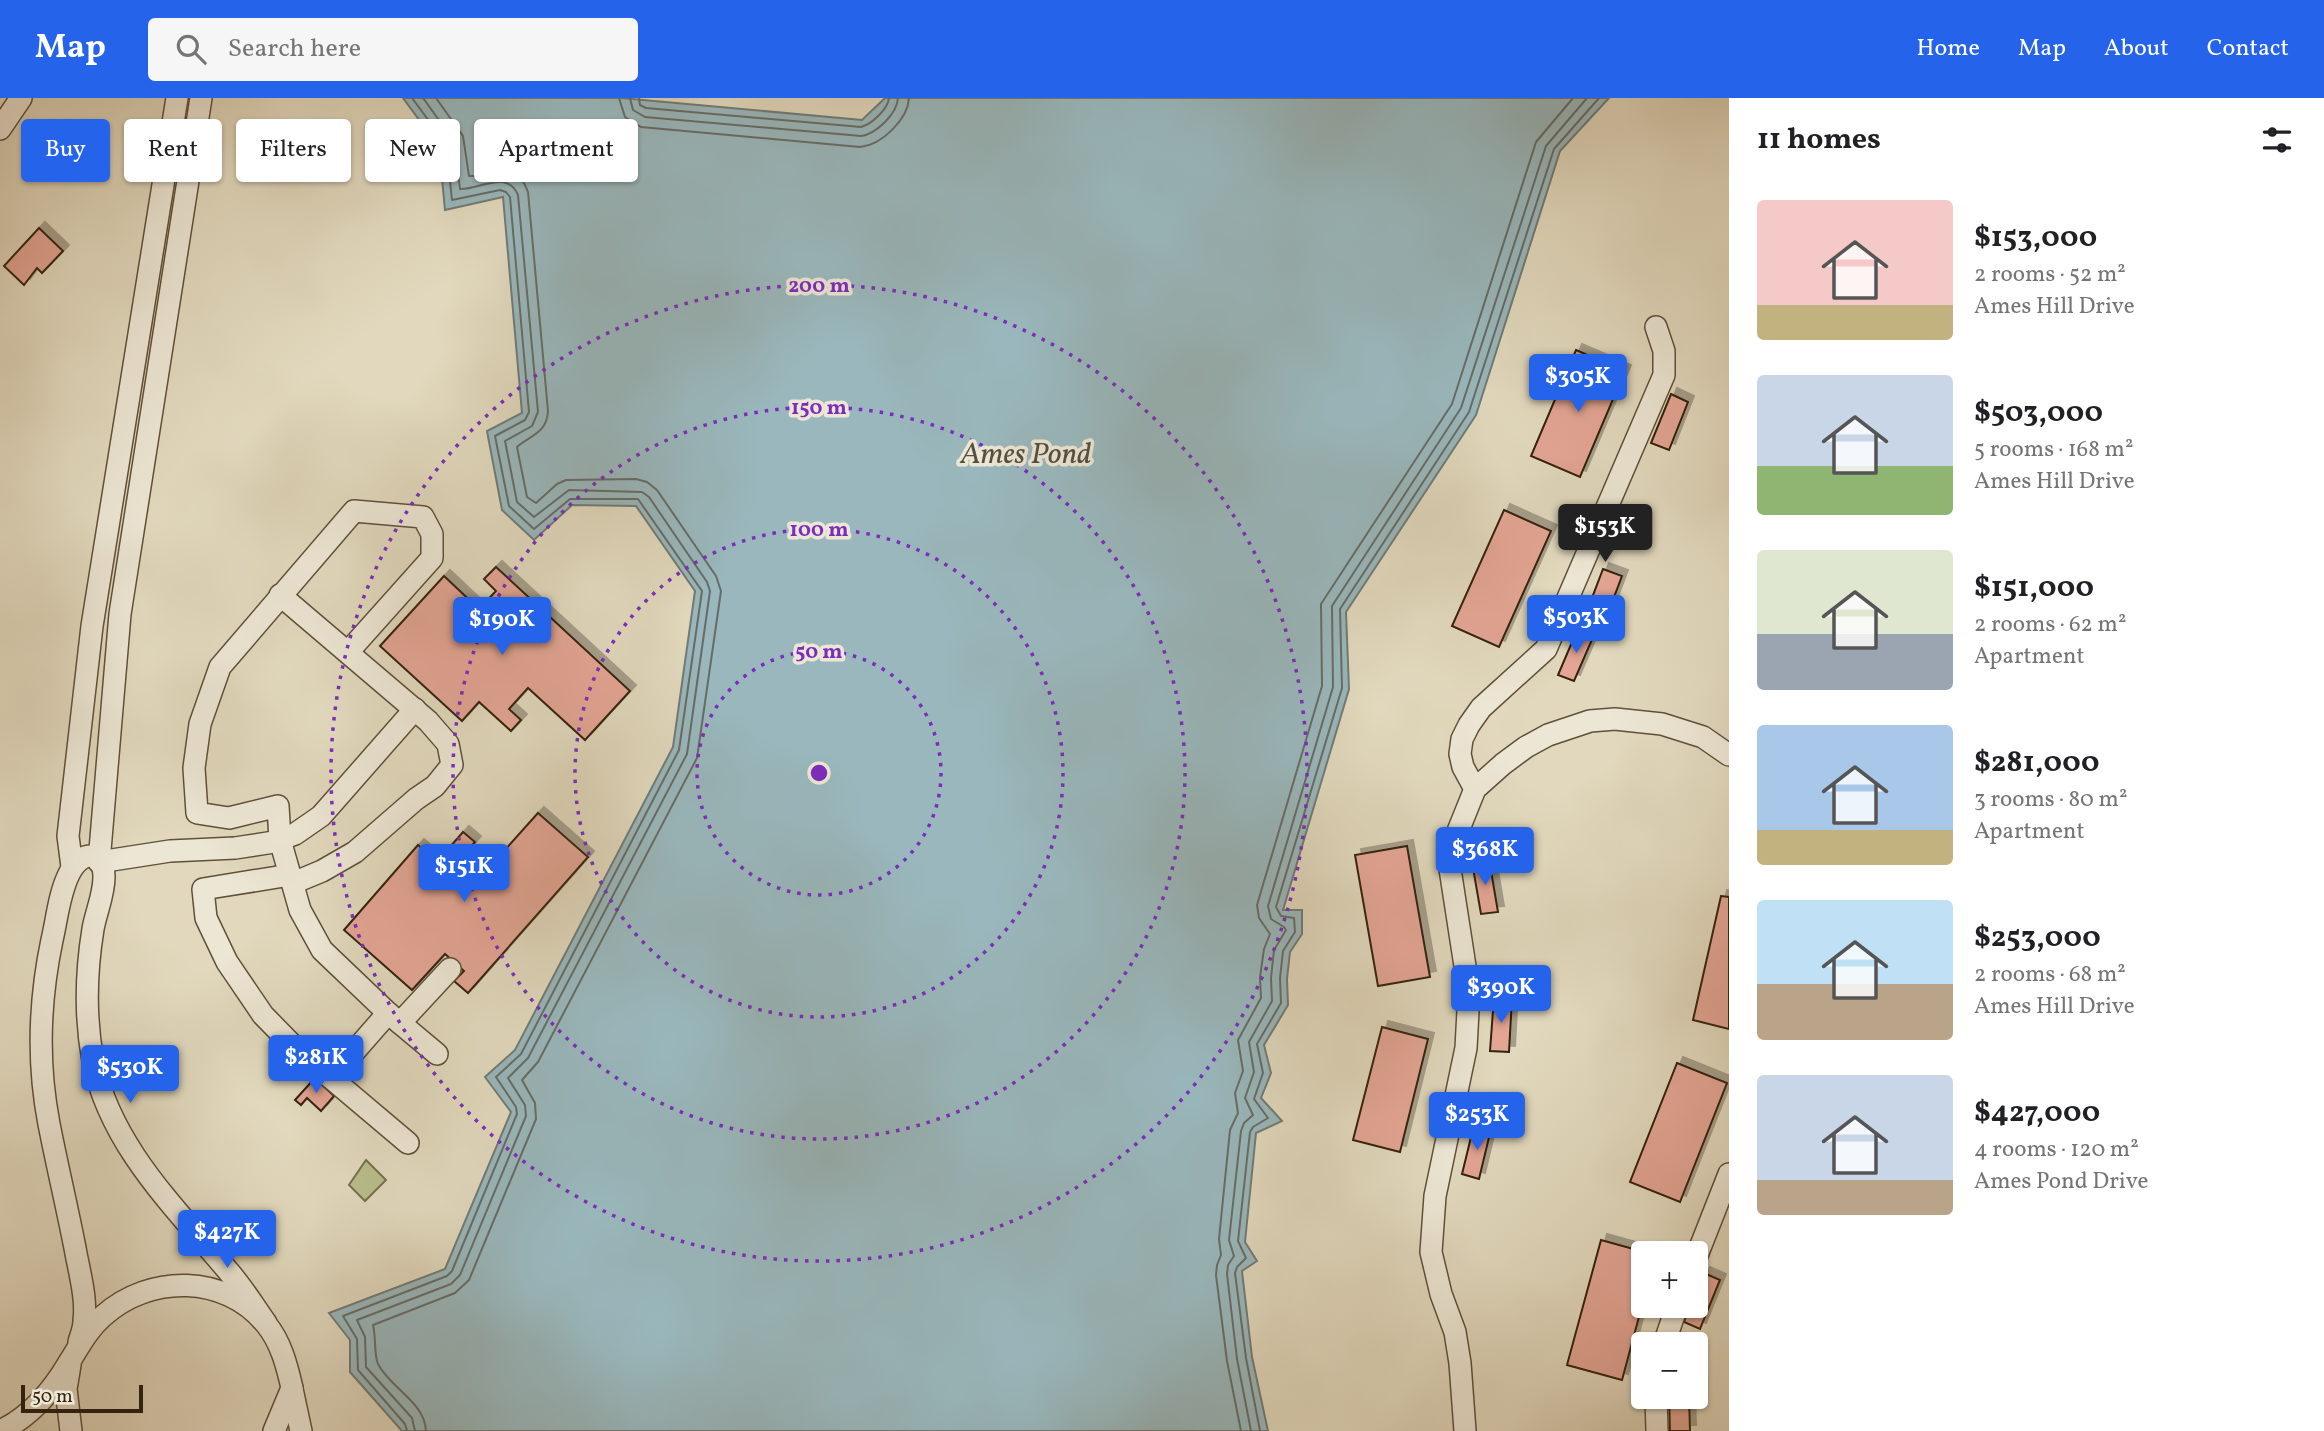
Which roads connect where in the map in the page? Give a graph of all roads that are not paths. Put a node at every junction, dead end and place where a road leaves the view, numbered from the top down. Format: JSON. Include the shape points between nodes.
{"nodes":[{"id":1,"x":21,"y":98,"type":"edge"},
{"id":2,"x":177,"y":98,"type":"edge"},
{"id":3,"x":201,"y":98,"type":"edge"},
{"id":4,"x":0,"y":130,"type":"edge"},
{"id":5,"x":1656,"y":327,"type":"dead end"},
{"id":6,"x":280,"y":594,"type":"junction"},
{"id":7,"x":348,"y":652,"type":"junction"},
{"id":8,"x":415,"y":709,"type":"junction"},
{"id":9,"x":1729,"y":755,"type":"edge"},
{"id":10,"x":1475,"y":789,"type":"junction"},
{"id":11,"x":280,"y":840,"type":"junction"},
{"id":12,"x":99,"y":862,"type":"junction"},
{"id":13,"x":72,"y":867,"type":"junction"},
{"id":14,"x":291,"y":879,"type":"junction"},
{"id":15,"x":450,"y":969,"type":"dead end"},
{"id":16,"x":394,"y":1018,"type":"junction"},
{"id":17,"x":437,"y":1054,"type":"dead end"},
{"id":18,"x":331,"y":1078,"type":"junction"},
{"id":19,"x":408,"y":1143,"type":"dead end"},
{"id":20,"x":1729,"y":1174,"type":"edge"},
{"id":21,"x":1703,"y":1241,"type":"edge"},
{"id":22,"x":266,"y":1323,"type":"junction"},
{"id":23,"x":75,"y":1351,"type":"junction"},
{"id":24,"x":292,"y":1388,"type":"junction"},
{"id":25,"x":1656,"y":1409,"type":"edge"},
{"id":26,"x":0,"y":1431,"type":"edge"},
{"id":27,"x":71,"y":1431,"type":"edge"},
{"id":28,"x":274,"y":1431,"type":"edge"},
{"id":29,"x":301,"y":1431,"type":"edge"},
{"id":30,"x":1465,"y":1431,"type":"edge"},
{"id":31,"x":1657,"y":1431,"type":"edge"}],
"edges":[{"from":1,"to":4,"type":"street"},
{"from":2,"to":13,"type":"street","via":[[92,626],[68,836]]},
{"from":3,"to":12,"type":"street","via":[[120,614]]},
{"from":5,"to":10,"type":"street","via":[[1664,351],[1664,374],[1546,649],[1481,708],[1462,739],[1463,767]]},
{"from":6,"to":7,"type":"street"},
{"from":6,"to":7,"type":"street","via":[[354,511],[423,517],[432,534],[432,558]]},
{"from":6,"to":11,"type":"street","via":[[220,667],[200,724],[194,768],[197,813],[229,818],[278,807]]},
{"from":7,"to":8,"type":"street"},
{"from":8,"to":11,"type":"street","via":[[321,816]]},
{"from":8,"to":14,"type":"street","via":[[447,744],[452,765],[435,786],[355,852],[322,871]]},
{"from":9,"to":10,"type":"street","via":[[1703,737],[1662,723],[1590,721],[1526,747]]},
{"from":10,"to":30,"type":"street","via":[[1448,856],[1469,992],[1466,1048],[1435,1196],[1432,1252],[1461,1363]]},
{"from":11,"to":12,"type":"street"},
{"from":11,"to":14,"type":"street"},
{"from":12,"to":13,"type":"street","via":[[84,856]]},
{"from":12,"to":22,"type":"street","via":[[104,877],[93,930],[88,1021],[103,1095],[137,1161],[230,1272]]},
{"from":13,"to":23,"type":"street","via":[[48,958],[40,1046],[49,1125],[80,1273],[84,1321]]},
{"from":14,"to":16,"type":"street","via":[[300,910],[322,950]]},
{"from":14,"to":18,"type":"street","via":[[203,889],[206,918],[227,962],[263,1015]]},
{"from":15,"to":16,"type":"street"},
{"from":16,"to":17,"type":"street"},
{"from":16,"to":18,"type":"street"},
{"from":18,"to":19,"type":"street"},
{"from":20,"to":21,"type":"street"},
{"from":22,"to":23,"type":"street","via":[[224,1291],[189,1284],[165,1287],[103,1316]]},
{"from":22,"to":24,"type":"street","via":[[281,1348]]},
{"from":23,"to":26,"type":"street","via":[[45,1397]]},
{"from":23,"to":27,"type":"street","via":[[66,1389]]},
{"from":24,"to":28,"type":"street"},
{"from":24,"to":29,"type":"street"},
{"from":25,"to":31,"type":"street"}]}
